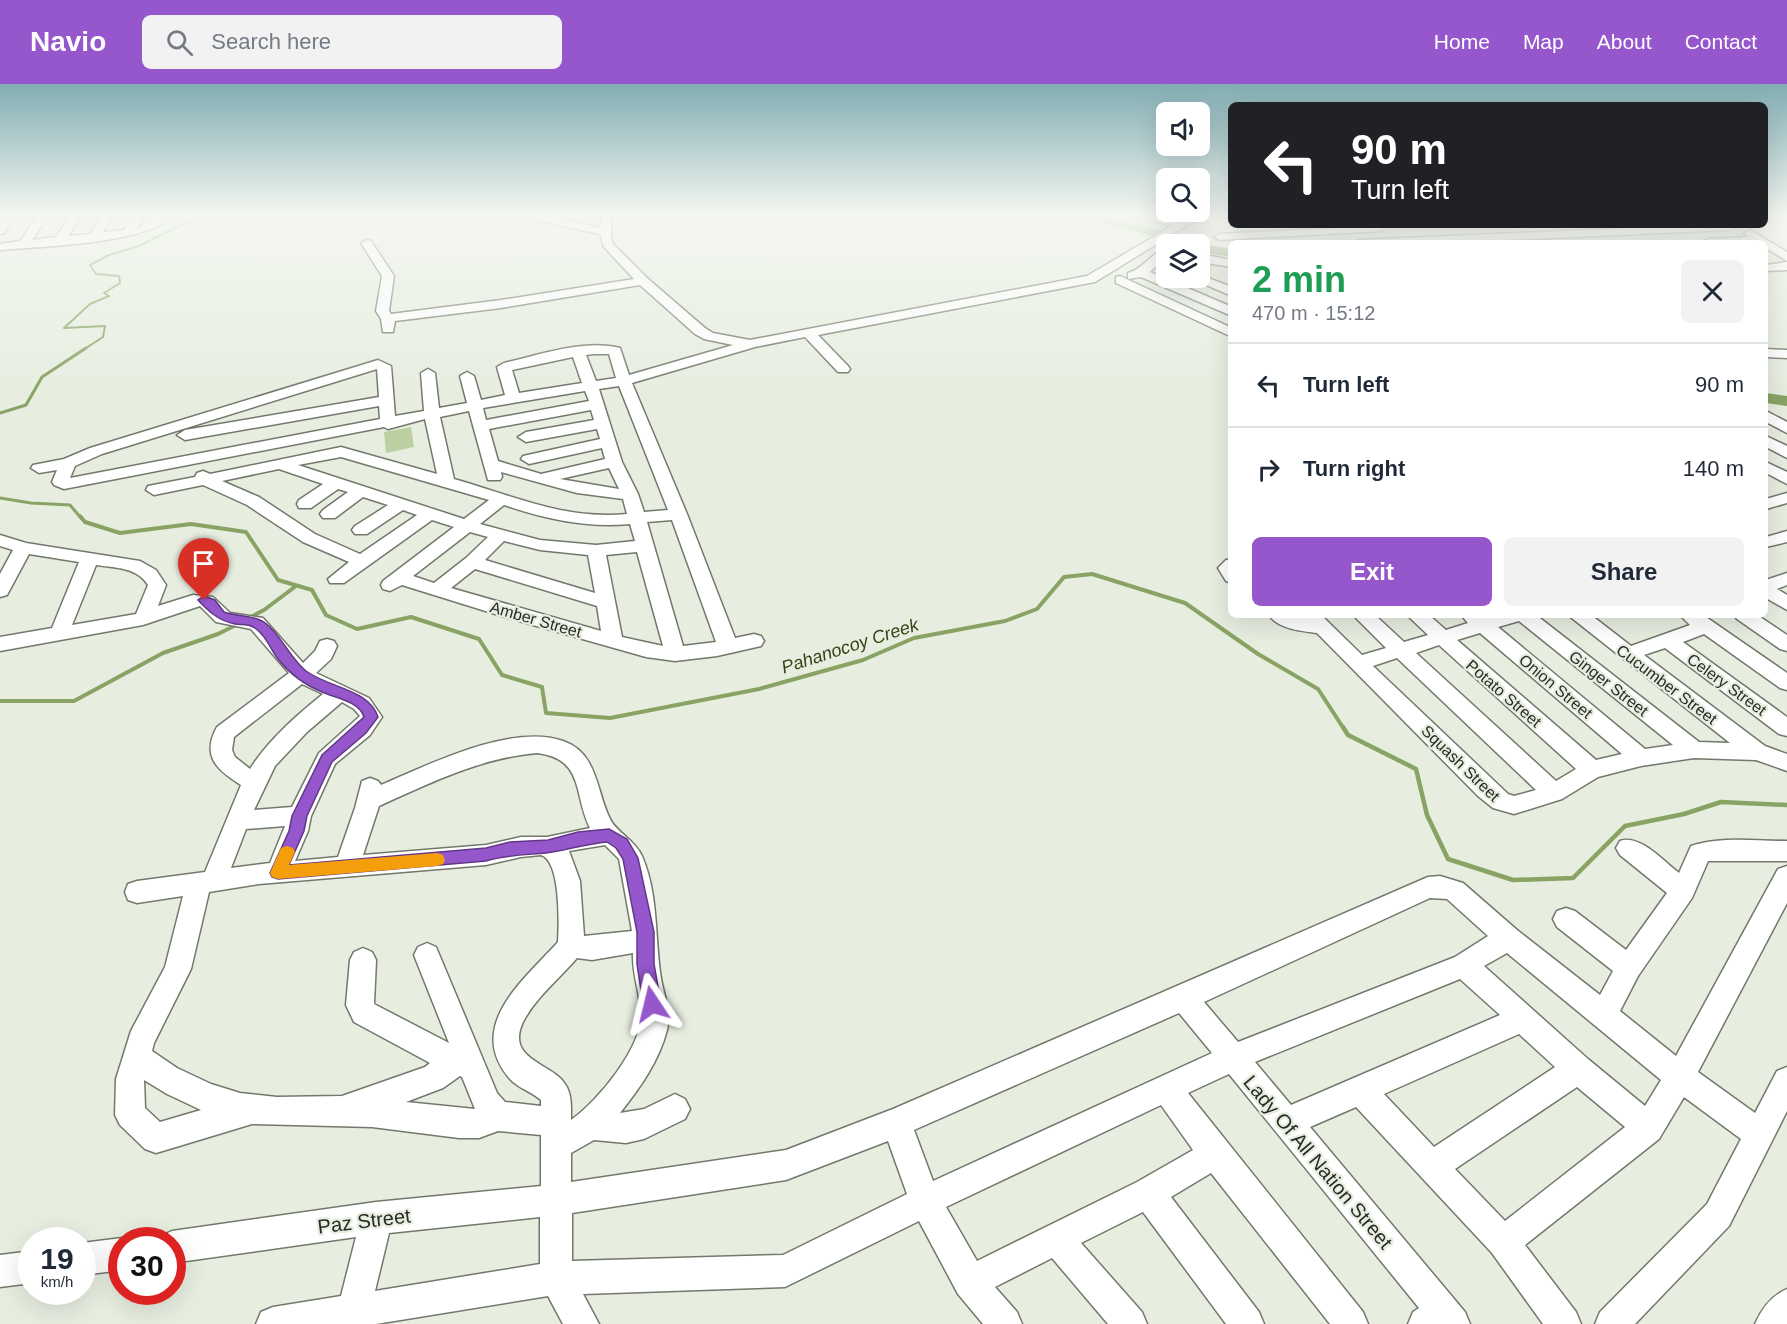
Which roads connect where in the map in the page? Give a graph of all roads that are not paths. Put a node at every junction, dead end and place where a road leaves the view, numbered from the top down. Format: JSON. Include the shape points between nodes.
{"nodes":[{"id":1,"x":386,"y":273,"type":"edge"},
{"id":2,"x":635,"y":273,"type":"edge"},
{"id":3,"x":1104,"y":273,"type":"edge"},
{"id":4,"x":1142,"y":273,"type":"joint"},
{"id":5,"x":643,"y":281,"type":"junction"},
{"id":6,"x":1210,"y":283,"type":"edge"},
{"id":7,"x":1228,"y":290,"type":"edge"},
{"id":8,"x":1228,"y":310,"type":"edge"},
{"id":9,"x":1228,"y":331,"type":"edge"},
{"id":10,"x":809,"y":333,"type":"junction"},
{"id":11,"x":753,"y":343,"type":"junction"},
{"id":12,"x":578,"y":353,"type":"junction"},
{"id":13,"x":1768,"y":353,"type":"edge"},
{"id":14,"x":1787,"y":354,"type":"edge"},
{"id":15,"x":843,"y":369,"type":"dead end"},
{"id":16,"x":428,"y":373,"type":"dead end"},
{"id":17,"x":467,"y":376,"type":"dead end"},
{"id":18,"x":545,"y":376,"type":"junction"},
{"id":19,"x":623,"y":379,"type":"junction"},
{"id":20,"x":591,"y":385,"type":"junction"},
{"id":21,"x":302,"y":386,"type":"junction"},
{"id":22,"x":346,"y":390,"type":"junction"},
{"id":23,"x":386,"y":399,"type":"junction"},
{"id":24,"x":513,"y":399,"type":"junction"},
{"id":25,"x":256,"y":401,"type":"junction"},
{"id":26,"x":597,"y":404,"type":"junction"},
{"id":27,"x":476,"y":406,"type":"junction"},
{"id":28,"x":302,"y":413,"type":"junction"},
{"id":29,"x":432,"y":415,"type":"junction"},
{"id":30,"x":1768,"y":415,"type":"edge"},
{"id":31,"x":1768,"y":416,"type":"edge"},
{"id":32,"x":520,"y":418,"type":"junction"},
{"id":33,"x":1787,"y":420,"type":"edge"},
{"id":34,"x":254,"y":422,"type":"junction"},
{"id":35,"x":602,"y":423,"type":"junction"},
{"id":36,"x":388,"y":424,"type":"junction"},
{"id":37,"x":480,"y":426,"type":"junction"},
{"id":38,"x":1787,"y":428,"type":"edge"},
{"id":39,"x":340,"y":432,"type":"junction"},
{"id":40,"x":526,"y":437,"type":"junction"},
{"id":41,"x":301,"y":440,"type":"junction"},
{"id":42,"x":608,"y":442,"type":"junction"},
{"id":43,"x":1768,"y":442,"type":"edge"},
{"id":44,"x":96,"y":451,"type":"junction"},
{"id":45,"x":341,"y":452,"type":"junction"},
{"id":46,"x":1787,"y":453,"type":"edge"},
{"id":47,"x":206,"y":458,"type":"junction"},
{"id":48,"x":529,"y":459,"type":"junction"},
{"id":49,"x":614,"y":462,"type":"junction"},
{"id":50,"x":68,"y":463,"type":"junction"},
{"id":51,"x":278,"y":464,"type":"junction"},
{"id":52,"x":490,"y":464,"type":"junction"},
{"id":53,"x":39,"y":468,"type":"dead end"},
{"id":54,"x":1768,"y":469,"type":"edge"},
{"id":55,"x":539,"y":477,"type":"junction"},
{"id":56,"x":203,"y":479,"type":"junction"},
{"id":57,"x":1787,"y":479,"type":"edge"},
{"id":58,"x":335,"y":483,"type":"junction"},
{"id":59,"x":447,"y":483,"type":"junction"},
{"id":60,"x":154,"y":490,"type":"dead end"},
{"id":61,"x":361,"y":491,"type":"junction"},
{"id":62,"x":630,"y":494,"type":"junction"},
{"id":63,"x":495,"y":496,"type":"junction"},
{"id":64,"x":1787,"y":498,"type":"edge"},
{"id":65,"x":1768,"y":503,"type":"edge"},
{"id":66,"x":305,"y":504,"type":"dead end"},
{"id":67,"x":402,"y":504,"type":"junction"},
{"id":68,"x":431,"y":513,"type":"junction"},
{"id":69,"x":328,"y":514,"type":"dead end"},
{"id":70,"x":678,"y":514,"type":"junction"},
{"id":71,"x":636,"y":518,"type":"junction"},
{"id":72,"x":465,"y":525,"type":"junction"},
{"id":73,"x":362,"y":530,"type":"dead end"},
{"id":74,"x":501,"y":534,"type":"junction"},
{"id":75,"x":1787,"y":536,"type":"edge"},
{"id":76,"x":0,"y":540,"type":"edge"},
{"id":77,"x":1768,"y":541,"type":"edge"},
{"id":78,"x":644,"y":546,"type":"junction"},
{"id":79,"x":23,"y":548,"type":"junction"},
{"id":80,"x":596,"y":550,"type":"junction"},
{"id":81,"x":90,"y":558,"type":"junction"},
{"id":82,"x":363,"y":561,"type":"junction"},
{"id":83,"x":472,"y":562,"type":"junction"},
{"id":84,"x":337,"y":579,"type":"dead end"},
{"id":85,"x":1787,"y":579,"type":"edge"},
{"id":86,"x":1768,"y":587,"type":"edge"},
{"id":87,"x":436,"y":590,"type":"junction"},
{"id":88,"x":1768,"y":590,"type":"edge"},
{"id":89,"x":0,"y":591,"type":"edge"},
{"id":90,"x":606,"y":602,"type":"junction"},
{"id":91,"x":1787,"y":604,"type":"edge"},
{"id":92,"x":1285,"y":618,"type":"edge"},
{"id":93,"x":1366,"y":618,"type":"edge"},
{"id":94,"x":1420,"y":618,"type":"edge"},
{"id":95,"x":1493,"y":618,"type":"edge"},
{"id":96,"x":1528,"y":618,"type":"edge"},
{"id":97,"x":1582,"y":618,"type":"edge"},
{"id":98,"x":1748,"y":618,"type":"edge"},
{"id":99,"x":143,"y":619,"type":"junction"},
{"id":100,"x":1477,"y":620,"type":"edge"},
{"id":101,"x":1317,"y":621,"type":"edge"},
{"id":102,"x":1698,"y":621,"type":"edge"},
{"id":103,"x":59,"y":634,"type":"junction"},
{"id":104,"x":1442,"y":638,"type":"junction"},
{"id":105,"x":754,"y":640,"type":"dead end"},
{"id":106,"x":1667,"y":640,"type":"junction"},
{"id":107,"x":613,"y":641,"type":"junction"},
{"id":108,"x":0,"y":644,"type":"edge"},
{"id":109,"x":1787,"y":644,"type":"edge"},
{"id":110,"x":327,"y":646,"type":"dead end"},
{"id":111,"x":728,"y":647,"type":"junction"},
{"id":112,"x":1400,"y":651,"type":"junction"},
{"id":113,"x":675,"y":654,"type":"junction"},
{"id":114,"x":1628,"y":654,"type":"junction"},
{"id":115,"x":1359,"y":663,"type":"junction"},
{"id":116,"x":302,"y":675,"type":"junction"},
{"id":117,"x":1787,"y":683,"type":"edge"},
{"id":118,"x":339,"y":693,"type":"junction"},
{"id":119,"x":1787,"y":728,"type":"edge"},
{"id":120,"x":1694,"y":750,"type":"junction"},
{"id":121,"x":1757,"y":752,"type":"junction"},
{"id":122,"x":1641,"y":758,"type":"junction"},
{"id":123,"x":1787,"y":763,"type":"edge"},
{"id":124,"x":1592,"y":770,"type":"junction"},
{"id":125,"x":254,"y":782,"type":"junction"},
{"id":126,"x":1554,"y":793,"type":"junction"},
{"id":127,"x":299,"y":816,"type":"junction"},
{"id":128,"x":239,"y":820,"type":"junction"},
{"id":129,"x":609,"y":835,"type":"junction"},
{"id":130,"x":548,"y":846,"type":"junction"},
{"id":131,"x":1628,"y":848,"type":"dead end"},
{"id":132,"x":1787,"y":851,"type":"edge"},
{"id":133,"x":347,"y":867,"type":"junction"},
{"id":134,"x":278,"y":873,"type":"junction"},
{"id":135,"x":1787,"y":876,"type":"edge"},
{"id":136,"x":206,"y":882,"type":"junction"},
{"id":137,"x":1683,"y":891,"type":"junction"},
{"id":138,"x":137,"y":892,"type":"dead end"},
{"id":139,"x":1780,"y":912,"type":"edge"},
{"id":140,"x":1566,"y":919,"type":"dead end"},
{"id":141,"x":1508,"y":938,"type":"junction"},
{"id":142,"x":646,"y":940,"type":"junction"},
{"id":143,"x":571,"y":946,"type":"junction"},
{"id":144,"x":427,"y":955,"type":"dead end"},
{"id":145,"x":363,"y":960,"type":"dead end"},
{"id":146,"x":1464,"y":965,"type":"junction"},
{"id":147,"x":1629,"y":968,"type":"junction"},
{"id":148,"x":1184,"y":998,"type":"junction"},
{"id":149,"x":1604,"y":1014,"type":"junction"},
{"id":150,"x":1522,"y":1019,"type":"junction"},
{"id":151,"x":137,"y":1057,"type":"junction"},
{"id":152,"x":1232,"y":1058,"type":"junction"},
{"id":153,"x":463,"y":1063,"type":"junction"},
{"id":154,"x":1578,"y":1070,"type":"junction"},
{"id":155,"x":1680,"y":1077,"type":"junction"},
{"id":156,"x":1787,"y":1081,"type":"edge"},
{"id":157,"x":1166,"y":1088,"type":"junction"},
{"id":158,"x":1360,"y":1090,"type":"junction"},
{"id":159,"x":675,"y":1108,"type":"dead end"},
{"id":160,"x":255,"y":1109,"type":"junction"},
{"id":161,"x":342,"y":1111,"type":"junction"},
{"id":162,"x":498,"y":1116,"type":"junction"},
{"id":163,"x":1287,"y":1122,"type":"junction"},
{"id":164,"x":896,"y":1123,"type":"junction"},
{"id":165,"x":590,"y":1124,"type":"junction"},
{"id":166,"x":1648,"y":1128,"type":"junction"},
{"id":167,"x":557,"y":1133,"type":"junction"},
{"id":168,"x":1760,"y":1135,"type":"junction"},
{"id":169,"x":1215,"y":1154,"type":"junction"},
{"id":170,"x":1431,"y":1167,"type":"junction"},
{"id":171,"x":1148,"y":1193,"type":"junction"},
{"id":172,"x":556,"y":1200,"type":"junction"},
{"id":173,"x":925,"y":1201,"type":"junction"},
{"id":174,"x":376,"y":1218,"type":"junction"},
{"id":175,"x":1056,"y":1239,"type":"junction"},
{"id":176,"x":1503,"y":1242,"type":"junction"},
{"id":177,"x":186,"y":1245,"type":"edge"},
{"id":178,"x":18,"y":1269,"type":"edge"},
{"id":179,"x":0,"y":1271,"type":"edge"},
{"id":180,"x":556,"y":1278,"type":"junction"},
{"id":181,"x":970,"y":1282,"type":"junction"},
{"id":182,"x":1787,"y":1306,"type":"edge"},
{"id":183,"x":352,"y":1318,"type":"edge"},
{"id":184,"x":1440,"y":1320,"type":"edge"},
{"id":185,"x":273,"y":1324,"type":"edge"},
{"id":186,"x":582,"y":1324,"type":"edge"},
{"id":187,"x":1005,"y":1324,"type":"edge"},
{"id":188,"x":1130,"y":1324,"type":"edge"},
{"id":189,"x":1247,"y":1324,"type":"edge"},
{"id":190,"x":1352,"y":1324,"type":"edge"},
{"id":191,"x":1564,"y":1324,"type":"edge"},
{"id":192,"x":1612,"y":1324,"type":"edge"},
{"id":193,"x":1772,"y":1324,"type":"edge"}],
"edges":[{"from":1,"to":5,"type":"street","via":[[382,311],[388,323]]},
{"from":2,"to":5,"type":"street"},
{"from":3,"to":10,"type":"street","via":[[1080,282]]},
{"from":4,"to":8,"type":"street"},
{"from":4,"to":9,"type":"street","via":[[1114,282]]},
{"from":5,"to":11,"type":"street","via":[[700,331],[728,341]]},
{"from":6,"to":7,"type":"street"},
{"from":10,"to":11,"type":"street"},
{"from":10,"to":15,"type":"street"},
{"from":11,"to":19,"type":"street","via":[[642,379]]},
{"from":12,"to":18,"type":"street"},
{"from":12,"to":19,"type":"street","via":[[615,351]]},
{"from":12,"to":20,"type":"street"},
{"from":13,"to":14,"type":"street"},
{"from":16,"to":29,"type":"street"},
{"from":17,"to":27,"type":"street"},
{"from":18,"to":20,"type":"street"},
{"from":18,"to":24,"type":"street"},
{"from":18,"to":24,"type":"street","via":[[504,367]]},
{"from":19,"to":20,"type":"street"},
{"from":19,"to":70,"type":"street"},
{"from":20,"to":26,"type":"street"},
{"from":21,"to":22,"type":"street"},
{"from":21,"to":25,"type":"street"},
{"from":21,"to":28,"type":"street"},
{"from":22,"to":23,"type":"street"},
{"from":22,"to":23,"type":"street","via":[[370,365],[384,366]]},
{"from":22,"to":28,"type":"street"},
{"from":23,"to":36,"type":"street"},
{"from":24,"to":27,"type":"street"},
{"from":25,"to":34,"type":"street"},
{"from":25,"to":44,"type":"street"},
{"from":26,"to":32,"type":"street"},
{"from":26,"to":35,"type":"street"},
{"from":27,"to":29,"type":"street"},
{"from":27,"to":37,"type":"street"},
{"from":28,"to":34,"type":"street"},
{"from":28,"to":41,"type":"street"},
{"from":29,"to":36,"type":"street"},
{"from":29,"to":59,"type":"street"},
{"from":30,"to":33,"type":"street"},
{"from":31,"to":38,"type":"street"},
{"from":32,"to":37,"type":"street"},
{"from":32,"to":40,"type":"street"},
{"from":34,"to":44,"type":"street"},
{"from":35,"to":40,"type":"street"},
{"from":35,"to":42,"type":"street"},
{"from":36,"to":39,"type":"street"},
{"from":37,"to":52,"type":"street"},
{"from":39,"to":41,"type":"street"},
{"from":39,"to":45,"type":"street"},
{"from":40,"to":48,"type":"street"},
{"from":41,"to":47,"type":"street"},
{"from":42,"to":48,"type":"street"},
{"from":42,"to":49,"type":"street"},
{"from":43,"to":46,"type":"street"},
{"from":44,"to":50,"type":"street"},
{"from":45,"to":51,"type":"street"},
{"from":45,"to":59,"type":"street"},
{"from":47,"to":50,"type":"street","via":[[64,484],[60,482]]},
{"from":47,"to":56,"type":"street"},
{"from":48,"to":55,"type":"street"},
{"from":49,"to":55,"type":"street"},
{"from":49,"to":62,"type":"street"},
{"from":50,"to":53,"type":"street"},
{"from":51,"to":56,"type":"street"},
{"from":51,"to":58,"type":"street"},
{"from":52,"to":55,"type":"street"},
{"from":52,"to":63,"type":"street","via":[[497,486]]},
{"from":54,"to":57,"type":"street"},
{"from":55,"to":62,"type":"street","via":[[595,492]]},
{"from":56,"to":60,"type":"street"},
{"from":56,"to":82,"type":"street","via":[[253,501],[309,538]]},
{"from":58,"to":61,"type":"street"},
{"from":58,"to":66,"type":"street"},
{"from":59,"to":63,"type":"street"},
{"from":61,"to":67,"type":"street"},
{"from":61,"to":69,"type":"street"},
{"from":62,"to":71,"type":"street"},
{"from":63,"to":71,"type":"street","via":[[579,520]]},
{"from":63,"to":72,"type":"street"},
{"from":64,"to":65,"type":"street"},
{"from":67,"to":68,"type":"street"},
{"from":67,"to":73,"type":"street"},
{"from":68,"to":72,"type":"street"},
{"from":68,"to":82,"type":"street"},
{"from":70,"to":71,"type":"street"},
{"from":70,"to":111,"type":"street"},
{"from":71,"to":78,"type":"street"},
{"from":72,"to":74,"type":"street"},
{"from":72,"to":87,"type":"street","name":"Amber Street","via":[[394,582]]},
{"from":74,"to":80,"type":"street","via":[[540,545]]},
{"from":74,"to":83,"type":"street"},
{"from":75,"to":77,"type":"street"},
{"from":76,"to":79,"type":"street"},
{"from":78,"to":80,"type":"street"},
{"from":78,"to":113,"type":"street"},
{"from":79,"to":81,"type":"street"},
{"from":79,"to":89,"type":"street"},
{"from":80,"to":90,"type":"street"},
{"from":81,"to":99,"type":"street","via":[[134,565],[150,574],[157,585]]},
{"from":81,"to":103,"type":"street"},
{"from":82,"to":84,"type":"street"},
{"from":83,"to":87,"type":"street"},
{"from":83,"to":90,"type":"street"},
{"from":85,"to":86,"type":"street"},
{"from":87,"to":107,"type":"street","name":"Amber Street"},
{"from":88,"to":91,"type":"street"},
{"from":90,"to":107,"type":"street"},
{"from":92,"to":101,"type":"street","via":[[1298,624]]},
{"from":93,"to":112,"type":"street"},
{"from":94,"to":104,"type":"street","name":"Potato Street"},
{"from":95,"to":100,"type":"street"},
{"from":96,"to":120,"type":"street","name":"Ginger Street"},
{"from":97,"to":114,"type":"street","name":"Cucumber Street"},
{"from":98,"to":109,"type":"street"},
{"from":99,"to":103,"type":"street"},
{"from":99,"to":116,"type":"street","via":[[204,600],[219,615],[265,631]]},
{"from":100,"to":104,"type":"street"},
{"from":100,"to":122,"type":"street","name":"Onion Street"},
{"from":101,"to":115,"type":"street","name":"Squash Street"},
{"from":102,"to":106,"type":"street"},
{"from":102,"to":117,"type":"street"},
{"from":103,"to":108,"type":"street"},
{"from":104,"to":112,"type":"street"},
{"from":104,"to":124,"type":"street","name":"Potato Street"},
{"from":105,"to":111,"type":"street","name":"Amber Street"},
{"from":106,"to":114,"type":"street"},
{"from":106,"to":119,"type":"street","name":"Celery Street"},
{"from":107,"to":113,"type":"street","name":"Amber Street"},
{"from":110,"to":116,"type":"street"},
{"from":111,"to":113,"type":"street","name":"Amber Street"},
{"from":112,"to":115,"type":"street"},
{"from":112,"to":126,"type":"street"},
{"from":114,"to":121,"type":"street","name":"Cucumber Street"},
{"from":115,"to":126,"type":"street","name":"Squash Street","via":[[1501,802],[1514,805]]},
{"from":116,"to":118,"type":"street"},
{"from":116,"to":125,"type":"street","via":[[225,733],[220,744],[220,753],[231,768]]},
{"from":118,"to":125,"type":"street","via":[[282,743]]},
{"from":118,"to":127,"type":"street","via":[[368,708],[371,717],[327,759]]},
{"from":120,"to":121,"type":"street","name":"Squash Street"},
{"from":120,"to":122,"type":"street","name":"Squash Street"},
{"from":121,"to":123,"type":"street","name":"Squash Street"},
{"from":122,"to":124,"type":"street","name":"Squash Street"},
{"from":124,"to":126,"type":"street","name":"Squash Street"},
{"from":125,"to":128,"type":"street"},
{"from":127,"to":128,"type":"street"},
{"from":127,"to":134,"type":"street","via":[[297,831]]},
{"from":128,"to":136,"type":"street"},
{"from":129,"to":130,"type":"street"},
{"from":129,"to":133,"type":"street","via":[[600,825],[574,757],[560,747],[541,743],[516,746],[369,794]]},
{"from":129,"to":142,"type":"street","via":[[622,843],[630,858]]},
{"from":130,"to":133,"type":"street"},
{"from":130,"to":143,"type":"street","via":[[555,850],[562,864],[571,899]]},
{"from":131,"to":137,"type":"street"},
{"from":132,"to":137,"type":"street","via":[[1715,850],[1700,854]]},
{"from":133,"to":134,"type":"street"},
{"from":134,"to":136,"type":"street"},
{"from":135,"to":139,"type":"street"},
{"from":136,"to":138,"type":"street"},
{"from":136,"to":151,"type":"street","via":[[178,969],[141,1040]]},
{"from":137,"to":147,"type":"street"},
{"from":139,"to":155,"type":"street"},
{"from":140,"to":147,"type":"street"},
{"from":141,"to":146,"type":"street"},
{"from":141,"to":148,"type":"street","name":"Paz Street","via":[[1454,890],[1428,888]]},
{"from":141,"to":149,"type":"street","name":"Paz Street"},
{"from":142,"to":143,"type":"street","via":[[592,948]]},
{"from":142,"to":165,"type":"street","via":[[655,1017],[647,1050]]},
{"from":143,"to":167,"type":"street","via":[[515,1009],[506,1031],[509,1051],[520,1069],[556,1095]]},
{"from":144,"to":153,"type":"street"},
{"from":145,"to":153,"type":"street","via":[[360,1005],[364,1013]]},
{"from":146,"to":150,"type":"street"},
{"from":146,"to":152,"type":"street"},
{"from":147,"to":149,"type":"street"},
{"from":148,"to":152,"type":"street","name":"Lady Of All Nation Street"},
{"from":148,"to":164,"type":"street","name":"Paz Street"},
{"from":149,"to":155,"type":"street","name":"Paz Street"},
{"from":150,"to":154,"type":"street"},
{"from":150,"to":158,"type":"street"},
{"from":151,"to":160,"type":"street","via":[[182,1086],[222,1103]]},
{"from":151,"to":160,"type":"street","via":[[130,1079],[130,1114],[156,1138]]},
{"from":152,"to":157,"type":"street"},
{"from":152,"to":163,"type":"street","name":"Lady Of All Nation Street"},
{"from":153,"to":161,"type":"street"},
{"from":153,"to":162,"type":"street"},
{"from":154,"to":166,"type":"street"},
{"from":154,"to":170,"type":"street"},
{"from":155,"to":166,"type":"street"},
{"from":155,"to":168,"type":"street","name":"Paz Street"},
{"from":156,"to":168,"type":"street"},
{"from":157,"to":169,"type":"street"},
{"from":157,"to":173,"type":"street"},
{"from":158,"to":163,"type":"street"},
{"from":158,"to":170,"type":"street"},
{"from":159,"to":165,"type":"street","via":[[645,1126],[615,1129]]},
{"from":160,"to":161,"type":"street"},
{"from":161,"to":162,"type":"street","via":[[476,1124]]},
{"from":162,"to":167,"type":"street"},
{"from":163,"to":184,"type":"street","name":"Lady Of All Nation Street"},
{"from":164,"to":172,"type":"street","name":"Paz Street","via":[[786,1165]]},
{"from":164,"to":173,"type":"street"},
{"from":165,"to":167,"type":"street"},
{"from":166,"to":176,"type":"street"},
{"from":167,"to":172,"type":"street"},
{"from":168,"to":192,"type":"street","via":[[1718,1215]]},
{"from":169,"to":171,"type":"street"},
{"from":169,"to":190,"type":"street"},
{"from":170,"to":176,"type":"street"},
{"from":171,"to":175,"type":"street"},
{"from":171,"to":189,"type":"street"},
{"from":172,"to":174,"type":"street","name":"Paz Street"},
{"from":172,"to":180,"type":"street"},
{"from":173,"to":180,"type":"street","via":[[785,1271]]},
{"from":173,"to":181,"type":"street"},
{"from":174,"to":177,"type":"street","name":"Paz Street"},
{"from":174,"to":183,"type":"street"},
{"from":175,"to":181,"type":"street"},
{"from":175,"to":188,"type":"street"},
{"from":176,"to":191,"type":"street"},
{"from":178,"to":179,"type":"street"},
{"from":180,"to":183,"type":"street"},
{"from":180,"to":186,"type":"street"},
{"from":181,"to":187,"type":"street"},
{"from":182,"to":193,"type":"street"},
{"from":183,"to":185,"type":"street"}]}
